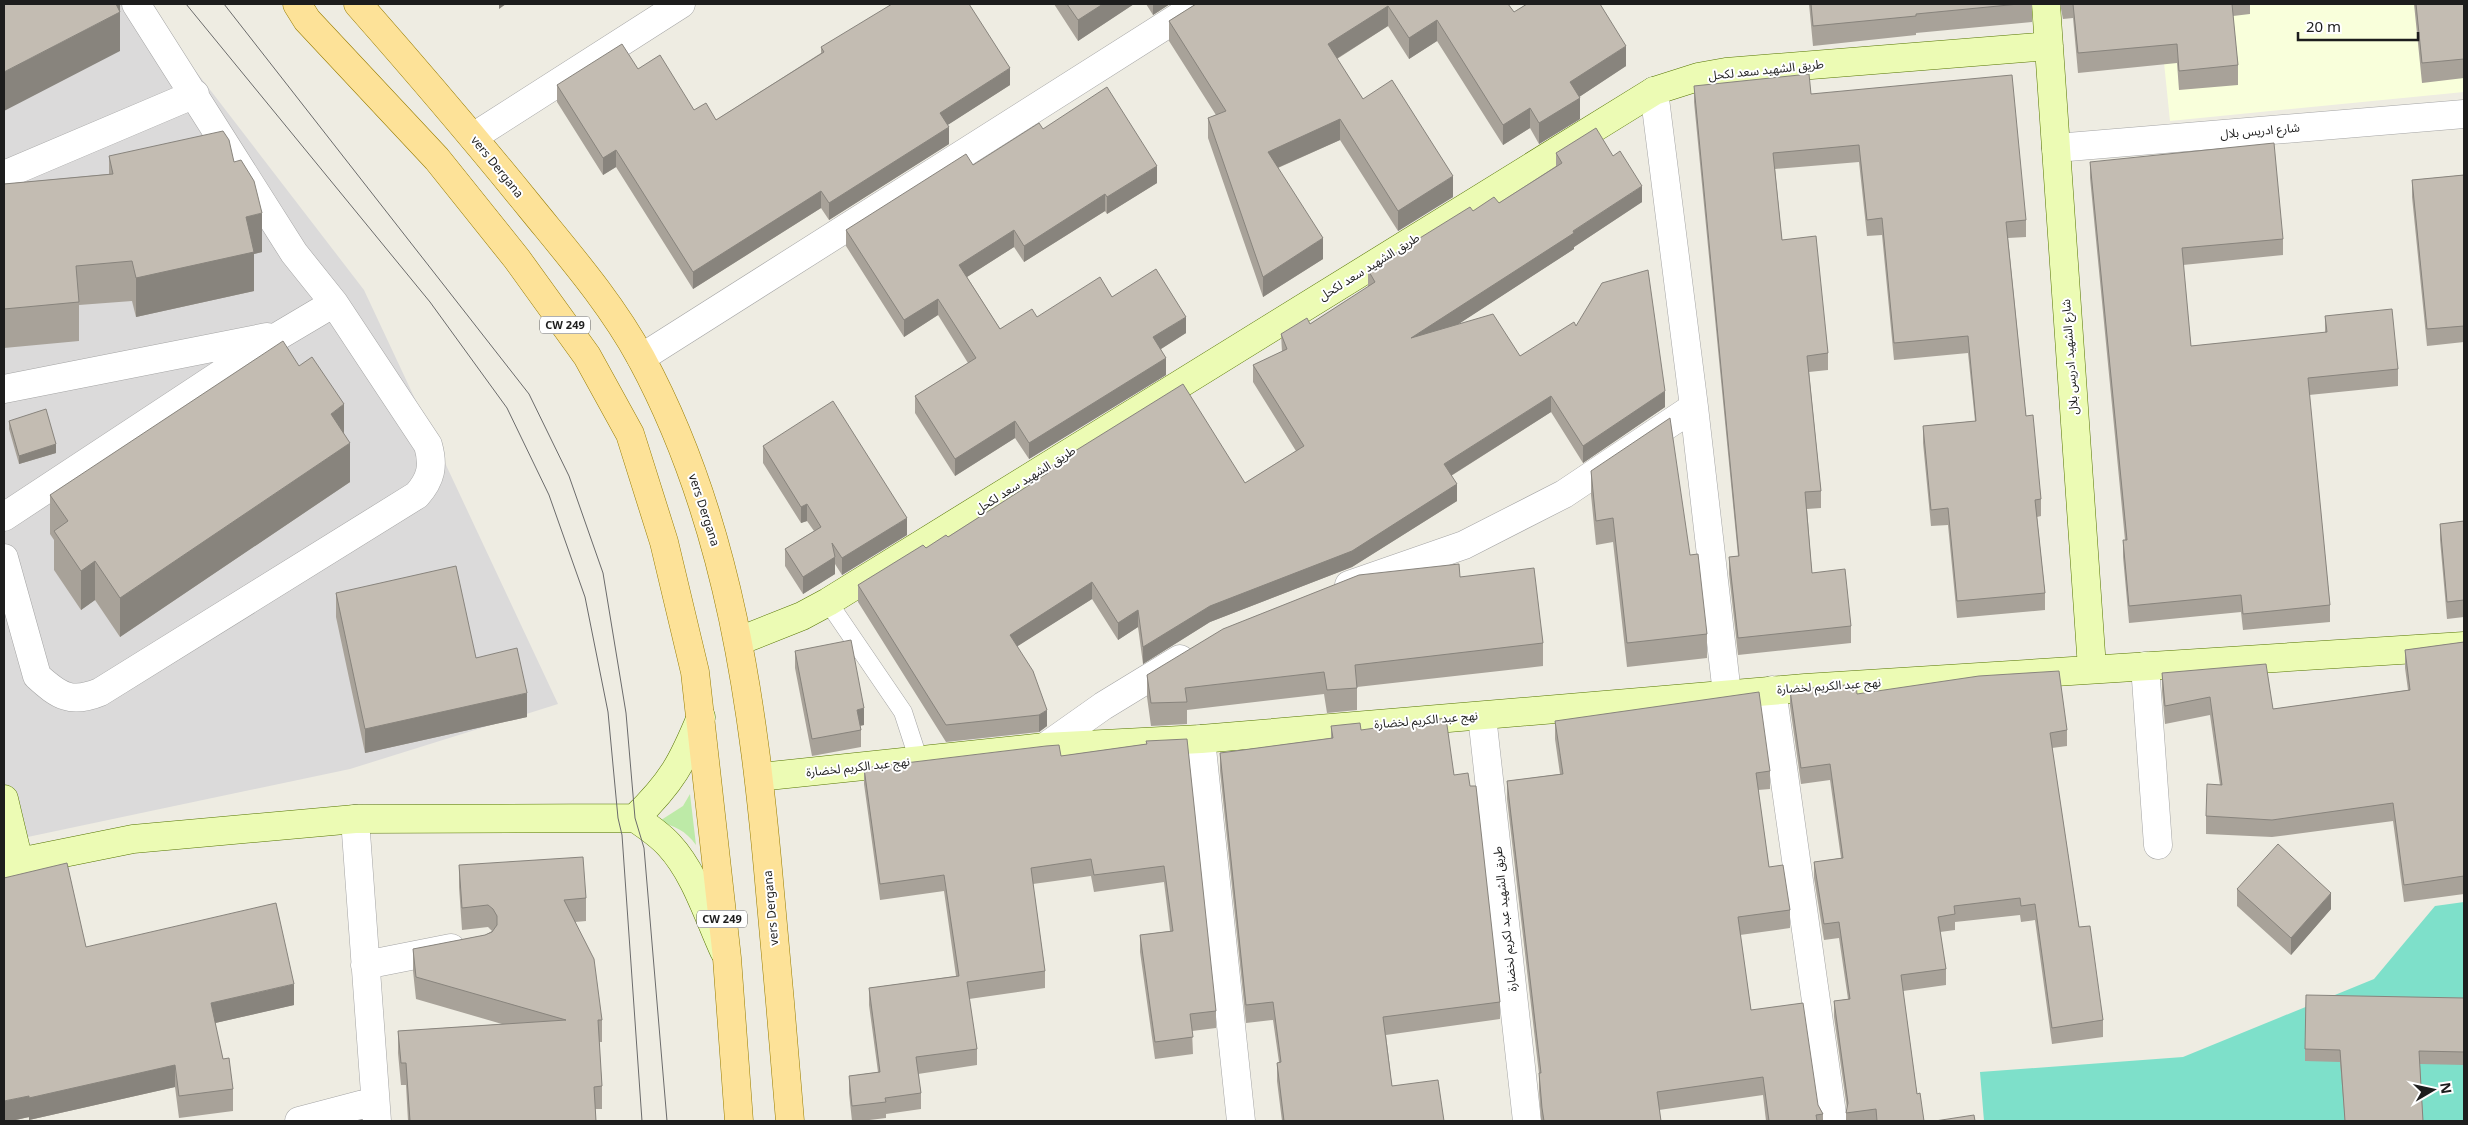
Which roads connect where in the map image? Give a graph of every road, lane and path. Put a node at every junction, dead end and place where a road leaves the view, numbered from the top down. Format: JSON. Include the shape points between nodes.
{"nodes":[{"id":1,"x":136,"y":4,"type":"edge"},
{"id":2,"x":297,"y":4,"type":"edge"},
{"id":3,"x":358,"y":4,"type":"edge"},
{"id":4,"x":681,"y":4,"type":"edge"},
{"id":5,"x":1199,"y":4,"type":"edge"},
{"id":6,"x":2046,"y":4,"type":"edge"},
{"id":7,"x":2049,"y":46,"type":"junction"},
{"id":8,"x":1654,"y":91,"type":"junction"},
{"id":9,"x":194,"y":94,"type":"junction"},
{"id":10,"x":2464,"y":114,"type":"edge"},
{"id":11,"x":473,"y":137,"type":"junction"},
{"id":12,"x":2056,"y":148,"type":"junction"},
{"id":13,"x":4,"y":175,"type":"edge"},
{"id":14,"x":334,"y":303,"type":"junction"},
{"id":15,"x":280,"y":335,"type":"junction"},
{"id":16,"x":641,"y":358,"type":"junction"},
{"id":17,"x":4,"y":389,"type":"edge"},
{"id":18,"x":1694,"y":407,"type":"junction"},
{"id":19,"x":4,"y":517,"type":"edge"},
{"id":20,"x":4,"y":558,"type":"edge"},
{"id":21,"x":1324,"y":594,"type":"edge"},
{"id":22,"x":828,"y":602,"type":"junction"},
{"id":23,"x":739,"y":641,"type":"junction"},
{"id":24,"x":2464,"y":646,"type":"edge"},
{"id":25,"x":1200,"y":647,"type":"edge"},
{"id":26,"x":2145,"y":666,"type":"junction"},
{"id":27,"x":2092,"y":668,"type":"junction"},
{"id":28,"x":1772,"y":690,"type":"junction"},
{"id":29,"x":1727,"y":694,"type":"junction"},
{"id":30,"x":1482,"y":716,"type":"junction"},
{"id":31,"x":701,"y":717,"type":"junction"},
{"id":32,"x":1201,"y":739,"type":"junction"},
{"id":33,"x":1045,"y":747,"type":"junction"},
{"id":34,"x":919,"y":761,"type":"junction"},
{"id":35,"x":760,"y":777,"type":"junction"},
{"id":36,"x":4,"y":799,"type":"edge"},
{"id":37,"x":636,"y":818,"type":"junction"},
{"id":38,"x":355,"y":819,"type":"junction"},
{"id":39,"x":2158,"y":845,"type":"dead end"},
{"id":40,"x":11,"y":864,"type":"edge"},
{"id":41,"x":472,"y":944,"type":"edge"},
{"id":42,"x":727,"y":958,"type":"junction"},
{"id":43,"x":365,"y":965,"type":"junction"},
{"id":44,"x":376,"y":1111,"type":"edge"},
{"id":45,"x":299,"y":1121,"type":"edge"},
{"id":46,"x":739,"y":1121,"type":"edge"},
{"id":47,"x":790,"y":1121,"type":"edge"},
{"id":48,"x":1241,"y":1121,"type":"edge"},
{"id":49,"x":1527,"y":1121,"type":"edge"},
{"id":50,"x":1833,"y":1121,"type":"edge"}],
"edges":[{"from":1,"to":9,"type":"street"},
{"from":2,"to":31,"type":"main road","number":"CW 249","via":[[307,20],[437,160],[517,258],[586,356],[630,434],[659,524],[695,672]]},
{"from":3,"to":11,"type":"main road","name":"vers Dergana"},
{"from":4,"to":11,"type":"street"},
{"from":5,"to":16,"type":"street"},
{"from":6,"to":7,"type":"main road","name":"شارع الشهيد ادريس بلال"},
{"from":7,"to":8,"type":"main road","name":"طريق الشهيد سعد لكحل","via":[[1726,72]]},
{"from":7,"to":12,"type":"main road","name":"شارع الشهيد ادريس بلال"},
{"from":8,"to":18,"type":"street"},
{"from":8,"to":22,"type":"main road","name":"طريق الشهيد سعد لكحل"},
{"from":9,"to":13,"type":"street"},
{"from":9,"to":14,"type":"street","via":[[294,253]]},
{"from":10,"to":12,"type":"street","name":"شارع ادريس بلال"},
{"from":11,"to":16,"type":"main road","name":"vers Dergana","via":[[602,295]]},
{"from":12,"to":27,"type":"main road","name":"شارع الشهيد ادريس بلال"},
{"from":14,"to":15,"type":"street"},
{"from":14,"to":20,"type":"street","via":[[428,445],[432,472],[417,495],[84,699],[67,698],[37,676]]},
{"from":15,"to":17,"type":"street"},
{"from":15,"to":19,"type":"street"},
{"from":16,"to":23,"type":"main road","name":"vers Dergana","via":[[684,448],[722,565]]},
{"from":18,"to":21,"type":"street","via":[[1564,494],[1464,545]]},
{"from":18,"to":29,"type":"street"},
{"from":22,"to":23,"type":"main road","name":"طريق الشهيد سعد لكحل","via":[[794,620]]},
{"from":22,"to":34,"type":"lane","via":[[904,712]]},
{"from":23,"to":35,"type":"main road","name":"vers Dergana"},
{"from":24,"to":26,"type":"main road","name":"نهج عبد الكريم لخضارة"},
{"from":25,"to":33,"type":"street","via":[[1103,706]]},
{"from":26,"to":27,"type":"main road","name":"نهج عبد الكريم لخضارة"},
{"from":26,"to":39,"type":"street"},
{"from":27,"to":28,"type":"main road","name":"نهج عبد الكريم لخضارة"},
{"from":28,"to":29,"type":"main road","name":"نهج عبد الكريم لخضارة"},
{"from":28,"to":50,"type":"street"},
{"from":29,"to":30,"type":"main road","name":"نهج عبد الكريم لخضارة"},
{"from":30,"to":32,"type":"main road","name":"نهج عبد الكريم لخضارة"},
{"from":30,"to":49,"type":"street","name":"طريق الشهيد عبد لكريم لخضارة"},
{"from":31,"to":37,"type":"main road","via":[[673,776]]},
{"from":31,"to":42,"type":"main road","number":"CW 249"},
{"from":32,"to":33,"type":"main road","name":"نهج عبد الكريم لخضارة"},
{"from":32,"to":48,"type":"street"},
{"from":33,"to":34,"type":"main road","name":"نهج عبد الكريم لخضارة"},
{"from":34,"to":35,"type":"main road","name":"نهج عبد الكريم لخضارة"},
{"from":35,"to":47,"type":"main road","name":"vers Dergana"},
{"from":36,"to":40,"type":"main road"},
{"from":37,"to":38,"type":"main road"},
{"from":37,"to":42,"type":"main road","via":[[669,845],[688,871]]},
{"from":38,"to":40,"type":"main road","via":[[133,839]]},
{"from":38,"to":43,"type":"street"},
{"from":41,"to":43,"type":"street"},
{"from":42,"to":46,"type":"main road","number":"CW 249"},
{"from":43,"to":44,"type":"street"},
{"from":44,"to":45,"type":"street"}]}
